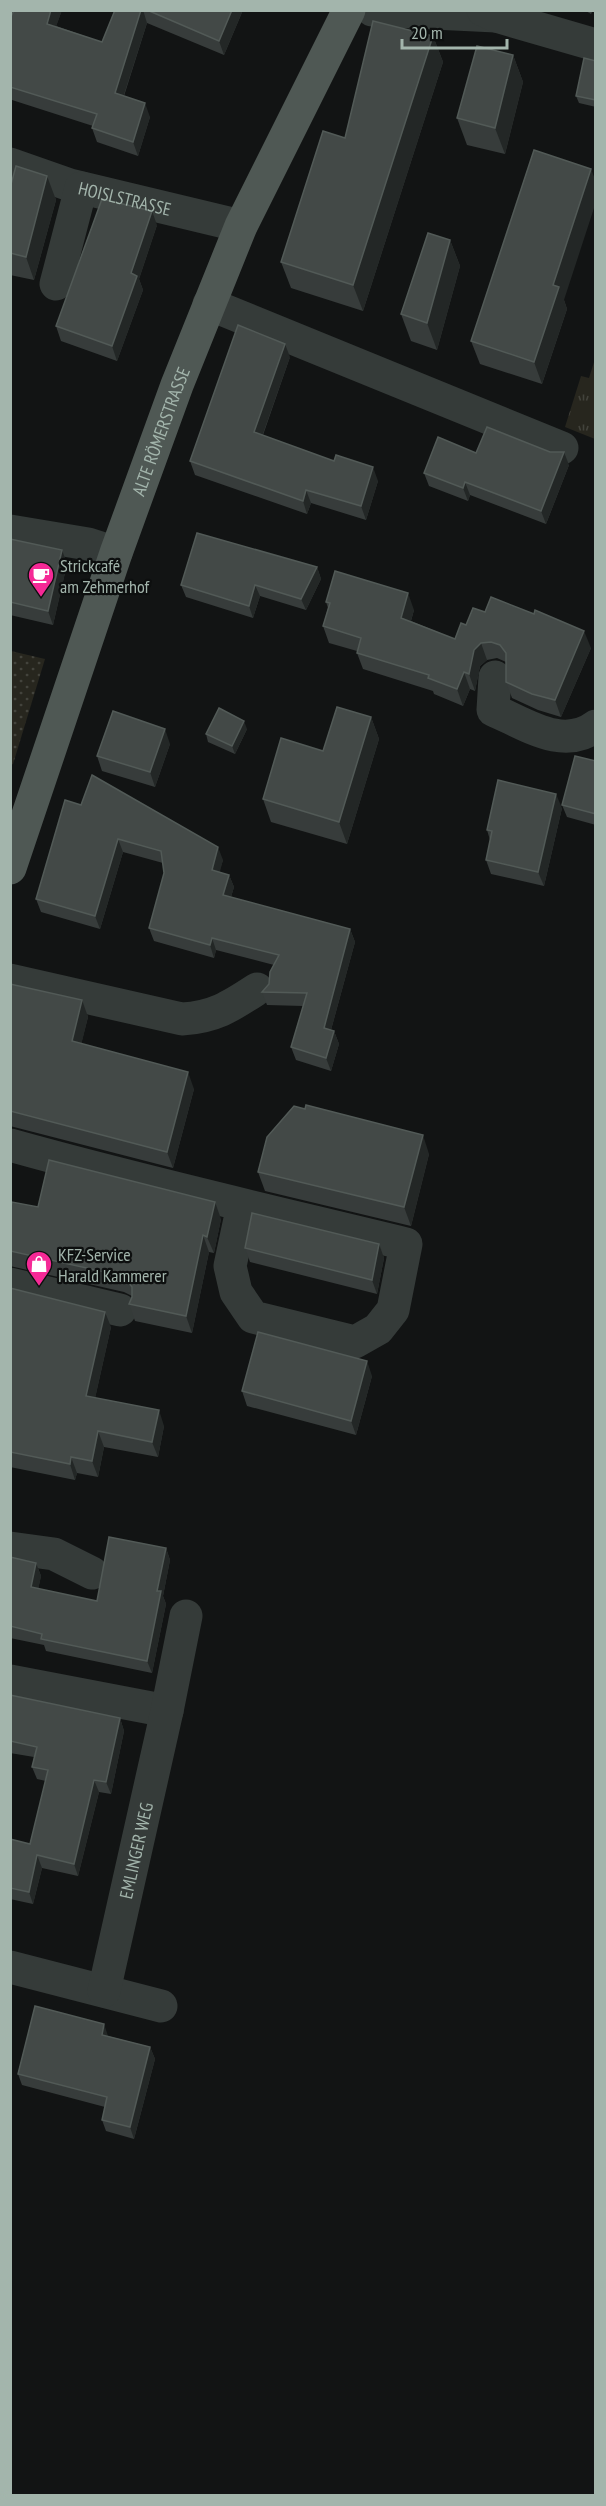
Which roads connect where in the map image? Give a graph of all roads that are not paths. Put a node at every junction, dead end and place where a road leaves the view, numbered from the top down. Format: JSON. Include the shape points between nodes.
{"nodes":[{"id":1,"x":349,"y":10,"type":"edge"},
{"id":2,"x":372,"y":10,"type":"edge"},
{"id":3,"x":489,"y":13,"type":"edge"},
{"id":4,"x":596,"y":45,"type":"edge"},
{"id":5,"x":10,"y":164,"type":"edge"},
{"id":6,"x":81,"y":188,"type":"junction"},
{"id":7,"x":241,"y":225,"type":"junction"},
{"id":8,"x":56,"y":284,"type":"dead end"},
{"id":9,"x":209,"y":304,"type":"junction"},
{"id":10,"x":562,"y":448,"type":"dead end"},
{"id":11,"x":10,"y":531,"type":"edge"},
{"id":12,"x":116,"y":554,"type":"junction"},
{"id":13,"x":495,"y":677,"type":"dead end"},
{"id":14,"x":596,"y":726,"type":"edge"},
{"id":15,"x":10,"y":868,"type":"edge"},
{"id":16,"x":10,"y":980,"type":"edge"},
{"id":17,"x":257,"y":989,"type":"dead end"},
{"id":18,"x":10,"y":1145,"type":"edge"},
{"id":19,"x":243,"y":1205,"type":"junction"},
{"id":20,"x":10,"y":1284,"type":"edge"},
{"id":21,"x":120,"y":1310,"type":"dead end"},
{"id":22,"x":10,"y":1548,"type":"edge"},
{"id":23,"x":92,"y":1573,"type":"dead end"},
{"id":24,"x":186,"y":1616,"type":"dead end"},
{"id":25,"x":10,"y":1681,"type":"edge"},
{"id":26,"x":168,"y":1711,"type":"junction"},
{"id":27,"x":10,"y":1967,"type":"edge"},
{"id":28,"x":104,"y":1991,"type":"junction"},
{"id":29,"x":161,"y":2006,"type":"dead end"}],
"edges":[{"from":1,"to":7,"type":"main road","name":"ALTE RÖMERSTRASSE"},
{"from":2,"to":3,"type":"street"},
{"from":3,"to":4,"type":"street"},
{"from":5,"to":6,"type":"street","name":"HOISLSTRASSE"},
{"from":6,"to":7,"type":"street","name":"HOISLSTRASSE"},
{"from":6,"to":8,"type":"street"},
{"from":7,"to":9,"type":"main road","name":"ALTE RÖMERSTRASSE"},
{"from":9,"to":10,"type":"street"},
{"from":9,"to":12,"type":"main road","name":"ALTE RÖMERSTRASSE"},
{"from":11,"to":12,"type":"street","via":[[88,544]]},
{"from":12,"to":15,"type":"main road","name":"ALTE RÖMERSTRASSE"},
{"from":13,"to":14,"type":"street","via":[[493,710],[558,738],[586,734]]},
{"from":16,"to":17,"type":"street","via":[[182,1018],[201,1018],[225,1010]]},
{"from":18,"to":19,"type":"street"},
{"from":19,"to":19,"type":"street","via":[[406,1244],[393,1310],[378,1329],[355,1342],[253,1317],[236,1293],[230,1266]]},
{"from":20,"to":21,"type":"street"},
{"from":22,"to":23,"type":"street","via":[[54,1554]]},
{"from":24,"to":26,"type":"street","name":"EMLINGER WEG"},
{"from":25,"to":26,"type":"street"},
{"from":26,"to":28,"type":"street","name":"EMLINGER WEG"},
{"from":27,"to":28,"type":"street"},
{"from":28,"to":29,"type":"street"}]}
